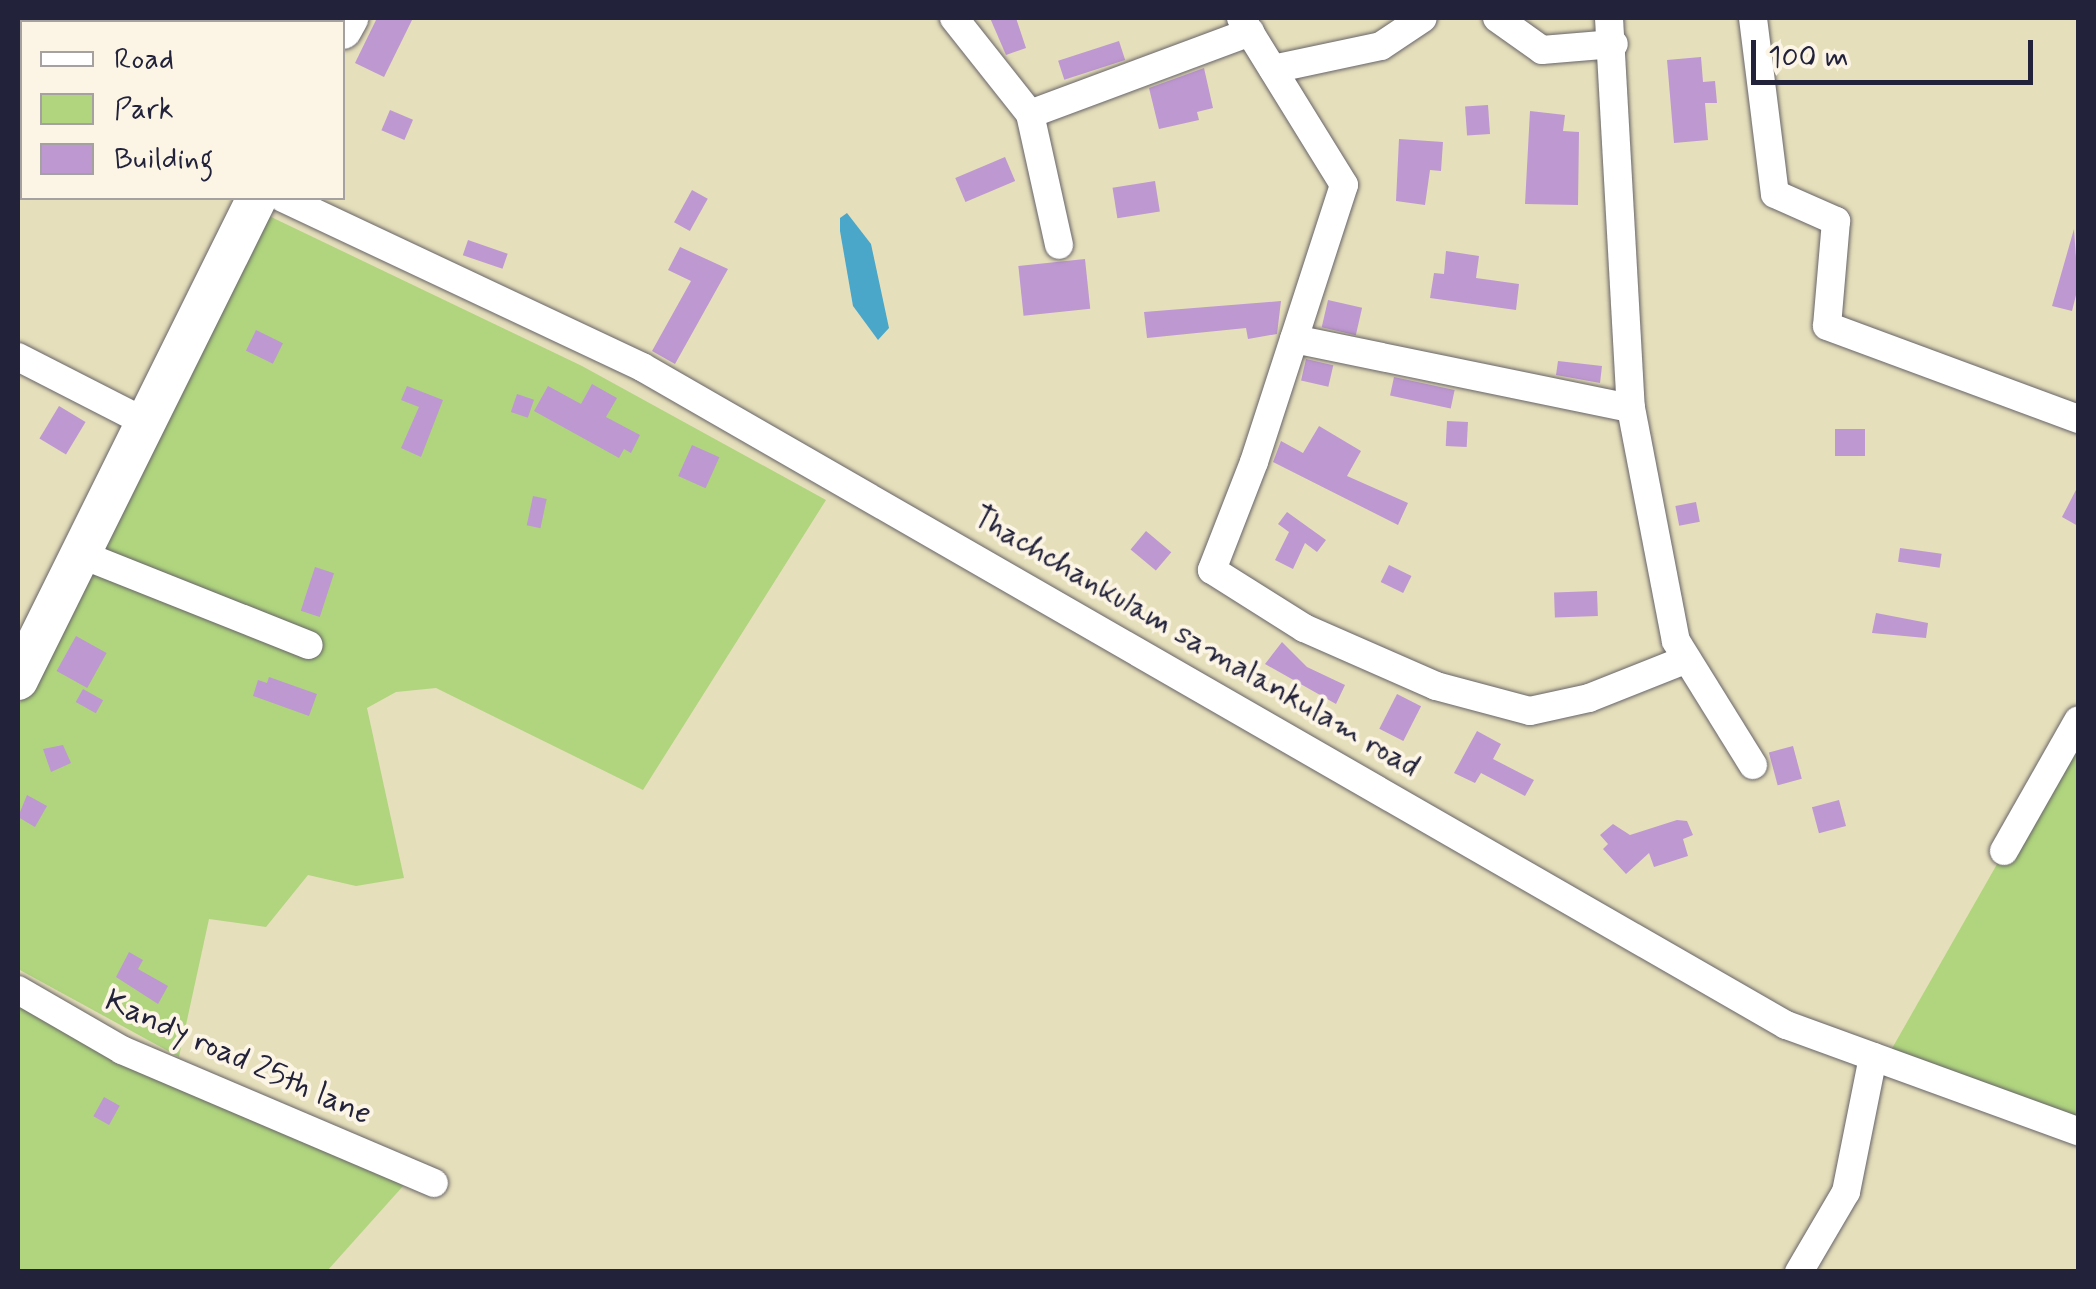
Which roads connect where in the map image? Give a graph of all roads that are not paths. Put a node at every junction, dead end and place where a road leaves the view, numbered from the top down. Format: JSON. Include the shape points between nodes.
{"nodes":[{"id":1,"x":954,"y":18,"type":"edge"},
{"id":2,"x":1423,"y":18,"type":"edge"},
{"id":3,"x":1497,"y":18,"type":"edge"},
{"id":4,"x":1754,"y":18,"type":"edge"},
{"id":5,"x":1245,"y":25,"type":"edge"},
{"id":6,"x":1611,"y":31,"type":"edge"},
{"id":7,"x":1273,"y":70,"type":"junction"},
{"id":8,"x":1030,"y":114,"type":"junction"},
{"id":9,"x":256,"y":200,"type":"edge"},
{"id":10,"x":287,"y":200,"type":"edge"},
{"id":11,"x":1059,"y":245,"type":"dead end"},
{"id":12,"x":1294,"y":339,"type":"junction"},
{"id":13,"x":18,"y":358,"type":"edge"},
{"id":14,"x":1631,"y":408,"type":"junction"},
{"id":15,"x":2078,"y":419,"type":"edge"},
{"id":16,"x":146,"y":422,"type":"junction"},
{"id":17,"x":80,"y":554,"type":"junction"},
{"id":18,"x":309,"y":645,"type":"dead end"},
{"id":19,"x":1687,"y":659,"type":"junction"},
{"id":20,"x":18,"y":680,"type":"edge"},
{"id":21,"x":2078,"y":721,"type":"edge"},
{"id":22,"x":1753,"y":765,"type":"dead end"},
{"id":23,"x":2004,"y":850,"type":"dead end"},
{"id":24,"x":18,"y":990,"type":"edge"},
{"id":25,"x":1873,"y":1056,"type":"junction"},
{"id":26,"x":2078,"y":1130,"type":"edge"},
{"id":27,"x":434,"y":1183,"type":"dead end"},
{"id":28,"x":1798,"y":1272,"type":"edge"}],
"edges":[{"from":1,"to":8,"type":"street"},
{"from":2,"to":7,"type":"street","via":[[1382,46]]},
{"from":3,"to":6,"type":"street","via":[[1542,50]]},
{"from":4,"to":15,"type":"street","via":[[1775,194],[1836,221],[1827,326]]},
{"from":5,"to":7,"type":"street"},
{"from":5,"to":8,"type":"street"},
{"from":6,"to":14,"type":"street"},
{"from":7,"to":12,"type":"street","via":[[1344,185]]},
{"from":8,"to":11,"type":"street"},
{"from":9,"to":16,"type":"highway"},
{"from":10,"to":25,"type":"street","name":"Thachchankulam samalankulam road","via":[[642,367],[1786,1025]]},
{"from":12,"to":14,"type":"street"},
{"from":12,"to":19,"type":"street","via":[[1212,570],[1304,628],[1436,686],[1530,711],[1589,698]]},
{"from":13,"to":16,"type":"street"},
{"from":14,"to":19,"type":"street","via":[[1676,641]]},
{"from":16,"to":17,"type":"highway"},
{"from":17,"to":18,"type":"street"},
{"from":17,"to":20,"type":"highway"},
{"from":19,"to":22,"type":"street"},
{"from":21,"to":23,"type":"street"},
{"from":24,"to":27,"type":"street","name":"Kandy road 25th lane","via":[[122,1050]]},
{"from":25,"to":26,"type":"street","name":"Thachchankulam samalankulam road"},
{"from":25,"to":28,"type":"street","via":[[1846,1192]]}]}
